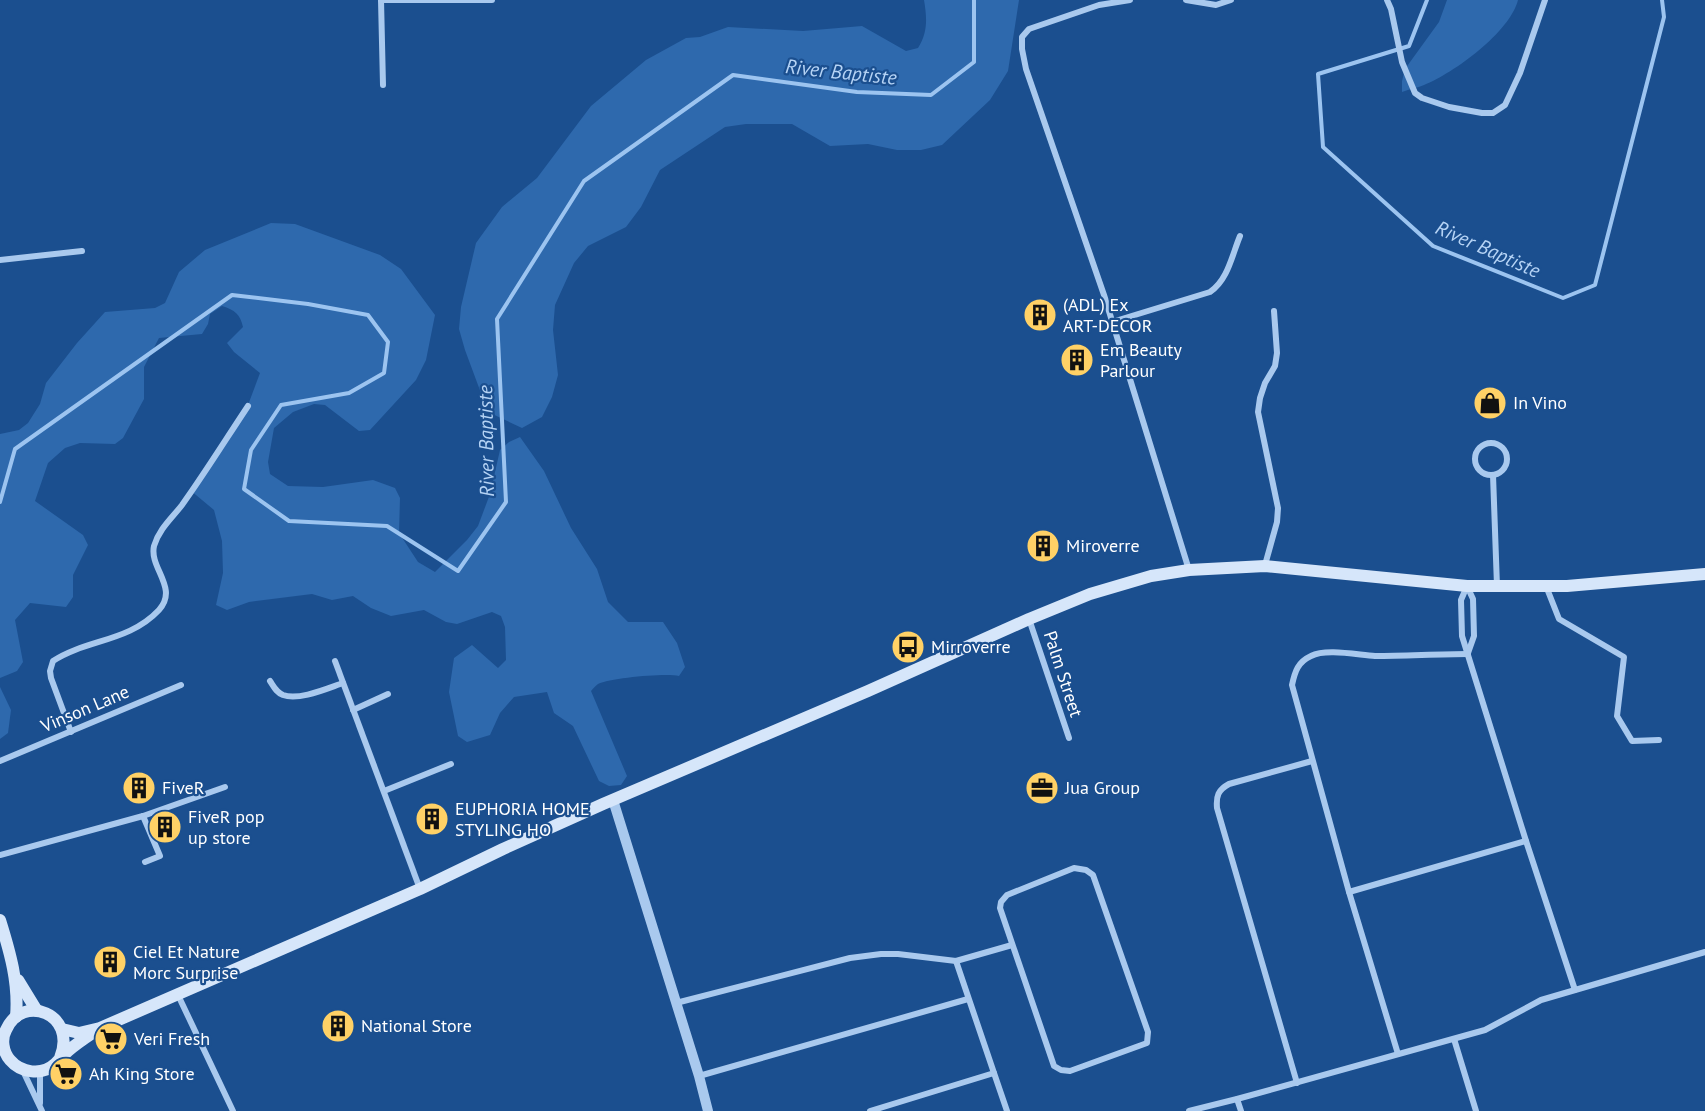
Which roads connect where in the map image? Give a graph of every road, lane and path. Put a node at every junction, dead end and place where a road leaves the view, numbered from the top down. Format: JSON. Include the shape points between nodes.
{"nodes":[{"id":1,"x":381,"y":0,"type":"edge"},
{"id":2,"x":492,"y":0,"type":"edge"},
{"id":3,"x":1130,"y":0,"type":"edge"},
{"id":4,"x":1186,"y":0,"type":"edge"},
{"id":5,"x":1231,"y":0,"type":"edge"},
{"id":6,"x":1387,"y":0,"type":"edge"},
{"id":7,"x":1545,"y":0,"type":"edge"},
{"id":8,"x":383,"y":85,"type":"dead end"},
{"id":9,"x":1240,"y":236,"type":"dead end"},
{"id":10,"x":82,"y":251,"type":"dead end"},
{"id":11,"x":0,"y":260,"type":"edge"},
{"id":12,"x":1274,"y":311,"type":"dead end"},
{"id":13,"x":1113,"y":322,"type":"junction"},
{"id":14,"x":248,"y":406,"type":"dead end"},
{"id":15,"x":1493,"y":475,"type":"junction"},
{"id":16,"x":1265,"y":566,"type":"junction"},
{"id":17,"x":1189,"y":570,"type":"junction"},
{"id":18,"x":1705,"y":574,"type":"edge"},
{"id":19,"x":1467,"y":586,"type":"junction"},
{"id":20,"x":1497,"y":586,"type":"junction"},
{"id":21,"x":1546,"y":586,"type":"junction"},
{"id":22,"x":1029,"y":619,"type":"junction"},
{"id":23,"x":1468,"y":654,"type":"junction"},
{"id":24,"x":335,"y":661,"type":"dead end"},
{"id":25,"x":270,"y":681,"type":"dead end"},
{"id":26,"x":344,"y":683,"type":"junction"},
{"id":27,"x":182,"y":685,"type":"dead end"},
{"id":28,"x":388,"y":694,"type":"dead end"},
{"id":29,"x":353,"y":710,"type":"junction"},
{"id":30,"x":71,"y":732,"type":"junction"},
{"id":31,"x":1069,"y":738,"type":"dead end"},
{"id":32,"x":1659,"y":740,"type":"dead end"},
{"id":33,"x":1312,"y":760,"type":"junction"},
{"id":34,"x":0,"y":761,"type":"edge"},
{"id":35,"x":451,"y":764,"type":"dead end"},
{"id":36,"x":225,"y":787,"type":"dead end"},
{"id":37,"x":384,"y":791,"type":"junction"},
{"id":38,"x":613,"y":800,"type":"junction"},
{"id":39,"x":143,"y":816,"type":"junction"},
{"id":40,"x":1526,"y":841,"type":"junction"},
{"id":41,"x":0,"y":855,"type":"edge"},
{"id":42,"x":144,"y":862,"type":"dead end"},
{"id":43,"x":420,"y":889,"type":"junction"},
{"id":44,"x":1349,"y":892,"type":"junction"},
{"id":45,"x":0,"y":920,"type":"edge"},
{"id":46,"x":2,"y":937,"type":"edge"},
{"id":47,"x":1012,"y":945,"type":"junction"},
{"id":48,"x":1705,"y":952,"type":"edge"},
{"id":49,"x":956,"y":961,"type":"junction"},
{"id":50,"x":16,"y":976,"type":"junction"},
{"id":51,"x":1575,"y":990,"type":"junction"},
{"id":52,"x":178,"y":995,"type":"junction"},
{"id":53,"x":968,"y":999,"type":"junction"},
{"id":54,"x":676,"y":1003,"type":"junction"},
{"id":55,"x":37,"y":1011,"type":"junction"},
{"id":56,"x":16,"y":1017,"type":"junction"},
{"id":57,"x":100,"y":1028,"type":"junction"},
{"id":58,"x":62,"y":1029,"type":"junction"},
{"id":59,"x":1454,"y":1039,"type":"junction"},
{"id":60,"x":2,"y":1043,"type":"edge"},
{"id":61,"x":1398,"y":1054,"type":"junction"},
{"id":62,"x":60,"y":1058,"type":"junction"},
{"id":63,"x":6,"y":1062,"type":"edge"},
{"id":64,"x":23,"y":1070,"type":"junction"},
{"id":65,"x":40,"y":1071,"type":"junction"},
{"id":66,"x":994,"y":1073,"type":"junction"},
{"id":67,"x":699,"y":1076,"type":"junction"},
{"id":68,"x":1297,"y":1083,"type":"junction"},
{"id":69,"x":1237,"y":1099,"type":"junction"},
{"id":70,"x":41,"y":1109,"type":"edge"},
{"id":71,"x":233,"y":1111,"type":"edge"},
{"id":72,"x":708,"y":1111,"type":"edge"},
{"id":73,"x":870,"y":1111,"type":"edge"},
{"id":74,"x":1007,"y":1111,"type":"edge"},
{"id":75,"x":1189,"y":1111,"type":"edge"},
{"id":76,"x":1241,"y":1111,"type":"edge"},
{"id":77,"x":1476,"y":1111,"type":"edge"}],
"edges":[{"from":1,"to":2,"type":"street"},
{"from":1,"to":8,"type":"street"},
{"from":3,"to":13,"type":"street","via":[[1099,5],[1029,29],[1022,38],[1026,69]]},
{"from":4,"to":5,"type":"street","via":[[1216,4]]},
{"from":6,"to":7,"type":"street","via":[[1402,62],[1415,93],[1449,107],[1493,113],[1505,105],[1520,74]]},
{"from":9,"to":13,"type":"street","via":[[1218,287]]},
{"from":10,"to":11,"type":"street"},
{"from":12,"to":16,"type":"street","via":[[1275,366],[1265,383],[1258,412],[1278,508]]},
{"from":13,"to":17,"type":"street"},
{"from":14,"to":30,"type":"street","via":[[182,505],[160,531],[154,549],[164,580],[166,597],[161,608],[148,621],[118,637],[53,661],[51,678]]},
{"from":15,"to":15,"type":"street","via":[[1507,463],[1506,453],[1490,443],[1476,455],[1483,473]]},
{"from":15,"to":20,"type":"street"},
{"from":16,"to":17,"type":"main road"},
{"from":16,"to":19,"type":"main road"},
{"from":17,"to":22,"type":"main road","via":[[1151,576],[1090,594]]},
{"from":18,"to":21,"type":"main road"},
{"from":19,"to":20,"type":"main road"},
{"from":19,"to":23,"type":"street","via":[[1461,600],[1462,636]]},
{"from":19,"to":23,"type":"street","via":[[1473,599],[1474,636]]},
{"from":20,"to":21,"type":"main road"},
{"from":21,"to":32,"type":"street","via":[[1559,619],[1624,657],[1617,716],[1632,741]]},
{"from":22,"to":31,"type":"street","name":"Palm Street"},
{"from":22,"to":38,"type":"main road"},
{"from":23,"to":33,"type":"street","via":[[1327,653],[1314,654],[1301,662],[1294,671],[1292,685]]},
{"from":23,"to":40,"type":"street"},
{"from":24,"to":26,"type":"street"},
{"from":25,"to":26,"type":"street","via":[[276,691],[295,697]]},
{"from":26,"to":29,"type":"street"},
{"from":27,"to":30,"type":"street","name":"Vinson Lane"},
{"from":28,"to":29,"type":"street"},
{"from":29,"to":37,"type":"street"},
{"from":30,"to":34,"type":"street","name":"Vinson Lane"},
{"from":33,"to":44,"type":"street"},
{"from":33,"to":68,"type":"street","via":[[1229,784],[1216,800]]},
{"from":35,"to":37,"type":"street"},
{"from":36,"to":39,"type":"street"},
{"from":37,"to":43,"type":"street"},
{"from":38,"to":43,"type":"main road"},
{"from":38,"to":54,"type":"street"},
{"from":39,"to":41,"type":"street"},
{"from":39,"to":42,"type":"street","via":[[160,856]]},
{"from":40,"to":44,"type":"street"},
{"from":40,"to":51,"type":"street"},
{"from":43,"to":52,"type":"main road"},
{"from":44,"to":61,"type":"street"},
{"from":45,"to":46,"type":"main road"},
{"from":46,"to":50,"type":"main road"},
{"from":47,"to":47,"type":"street","via":[[1000,908],[1007,895],[1074,868],[1086,870],[1097,887],[1148,1032],[1147,1043],[1070,1071],[1054,1066]]},
{"from":47,"to":49,"type":"street"},
{"from":48,"to":51,"type":"street"},
{"from":49,"to":53,"type":"street"},
{"from":49,"to":54,"type":"street","via":[[898,954],[850,958]]},
{"from":50,"to":55,"type":"main road"},
{"from":50,"to":56,"type":"main road"},
{"from":51,"to":59,"type":"street","via":[[1541,1000],[1485,1030]]},
{"from":52,"to":57,"type":"main road"},
{"from":52,"to":71,"type":"street"},
{"from":53,"to":66,"type":"street"},
{"from":53,"to":67,"type":"street"},
{"from":54,"to":67,"type":"street"},
{"from":55,"to":56,"type":"main road"},
{"from":55,"to":58,"type":"main road","via":[[52,1017]]},
{"from":56,"to":60,"type":"main road","via":[[6,1028]]},
{"from":57,"to":58,"type":"main road","via":[[79,1032]]},
{"from":57,"to":62,"type":"main road"},
{"from":58,"to":62,"type":"main road","via":[[65,1039]]},
{"from":59,"to":61,"type":"street"},
{"from":59,"to":77,"type":"street"},
{"from":60,"to":63,"type":"main road"},
{"from":61,"to":68,"type":"street"},
{"from":62,"to":65,"type":"main road"},
{"from":63,"to":64,"type":"main road"},
{"from":64,"to":65,"type":"main road"},
{"from":64,"to":70,"type":"street"},
{"from":65,"to":70,"type":"street"},
{"from":66,"to":73,"type":"street"},
{"from":66,"to":74,"type":"street"},
{"from":67,"to":72,"type":"street"},
{"from":68,"to":69,"type":"street"},
{"from":69,"to":75,"type":"street"},
{"from":69,"to":76,"type":"street"}]}
